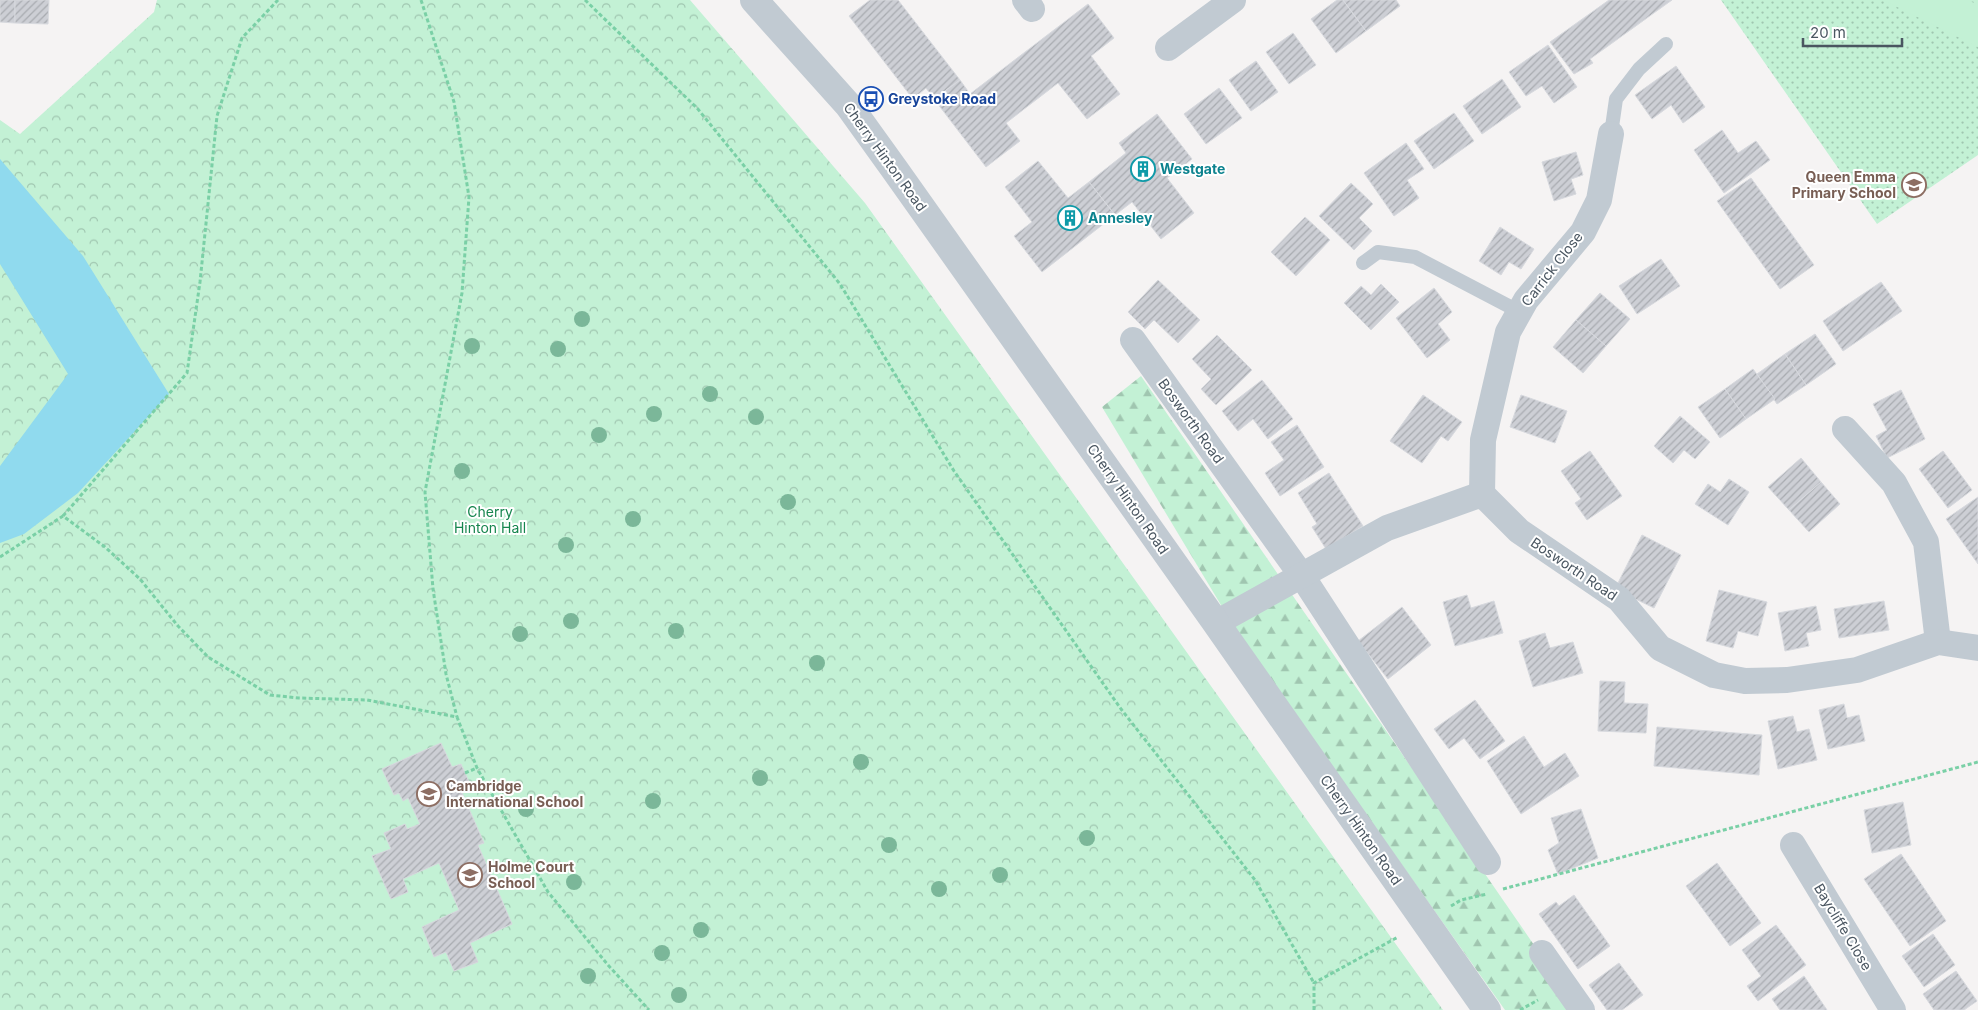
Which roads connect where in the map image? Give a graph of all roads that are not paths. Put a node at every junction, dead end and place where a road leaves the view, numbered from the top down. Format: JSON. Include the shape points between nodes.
{"nodes":[{"id":1,"x":754,"y":0,"type":"edge"},
{"id":2,"x":1233,"y":0,"type":"edge"},
{"id":3,"x":1666,"y":44,"type":"dead end"},
{"id":4,"x":1168,"y":48,"type":"dead end"},
{"id":5,"x":1611,"y":134,"type":"joint"},
{"id":6,"x":1363,"y":263,"type":"dead end"},
{"id":7,"x":1520,"y":312,"type":"junction"},
{"id":8,"x":1132,"y":340,"type":"dead end"},
{"id":9,"x":1845,"y":429,"type":"dead end"},
{"id":10,"x":1482,"y":494,"type":"junction"},
{"id":11,"x":1302,"y":576,"type":"junction"},
{"id":12,"x":1216,"y":623,"type":"junction"},
{"id":13,"x":1938,"y":642,"type":"junction"},
{"id":14,"x":1978,"y":648,"type":"edge"},
{"id":15,"x":1793,"y":845,"type":"dead end"},
{"id":16,"x":1488,"y":862,"type":"dead end"},
{"id":17,"x":1542,"y":953,"type":"dead end"},
{"id":18,"x":1487,"y":1010,"type":"edge"},
{"id":19,"x":1582,"y":1010,"type":"edge"},
{"id":20,"x":1893,"y":1010,"type":"edge"}],
"edges":[{"from":1,"to":12,"type":"street","name":"Cherry Hinton Road","via":[[849,106]]},
{"from":2,"to":4,"type":"street"},
{"from":3,"to":5,"type":"lane","via":[[1638,69],[1616,99]]},
{"from":5,"to":7,"type":"street","name":"Carrick Close","via":[[1599,200],[1583,232],[1526,300]]},
{"from":6,"to":7,"type":"lane","via":[[1378,252],[1415,257]]},
{"from":7,"to":10,"type":"street","name":"Carrick Close","via":[[1508,332],[1484,440]]},
{"from":8,"to":11,"type":"street","name":"Bosworth Road"},
{"from":9,"to":13,"type":"street","via":[[1894,483],[1926,542]]},
{"from":10,"to":11,"type":"street","via":[[1387,528]]},
{"from":10,"to":13,"type":"street","name":"Bosworth Road","via":[[1519,532],[1619,599],[1660,648],[1714,674],[1745,681],[1787,680],[1857,670]]},
{"from":11,"to":12,"type":"street"},
{"from":11,"to":16,"type":"street","name":"Bosworth Road"},
{"from":12,"to":18,"type":"street","name":"Cherry Hinton Road"},
{"from":13,"to":14,"type":"street","name":"Bosworth Road"},
{"from":15,"to":20,"type":"street","name":"Baycliffe Close"},
{"from":17,"to":19,"type":"street"}]}
